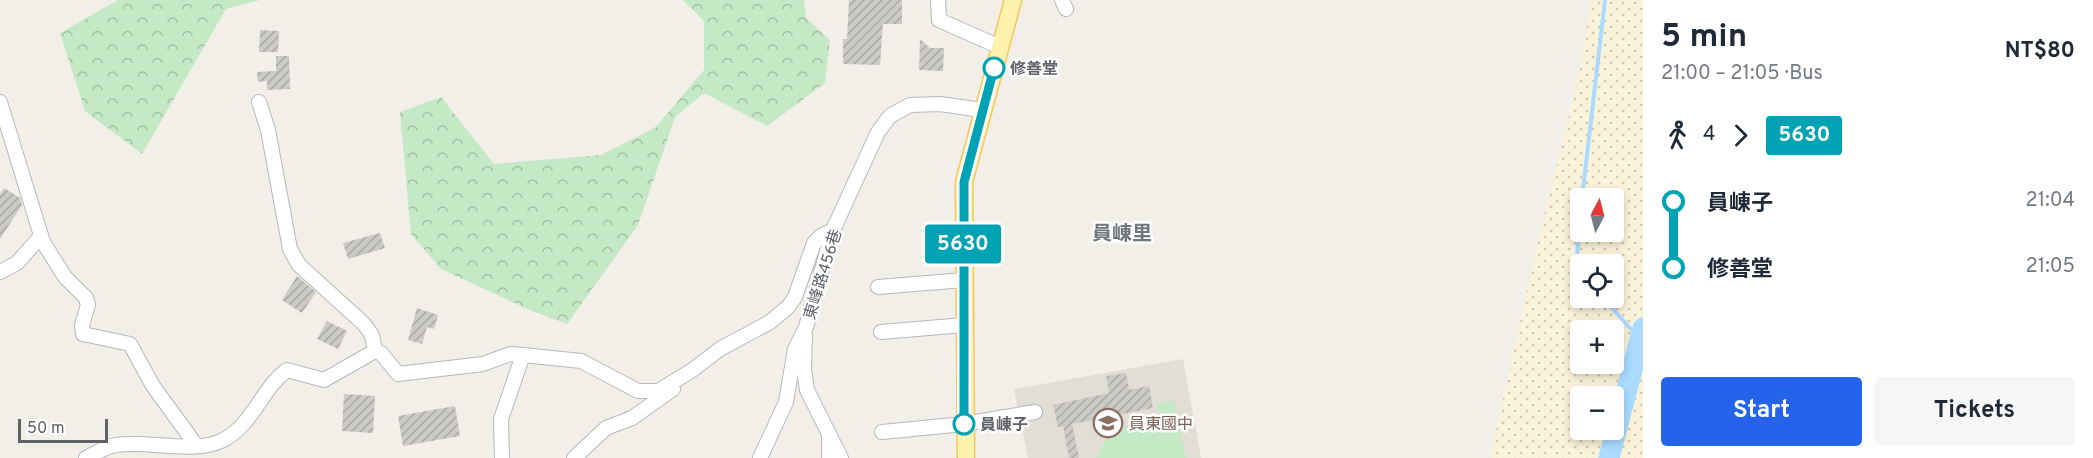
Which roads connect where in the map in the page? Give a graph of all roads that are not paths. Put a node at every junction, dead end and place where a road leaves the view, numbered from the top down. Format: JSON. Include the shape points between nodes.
{"nodes":[{"id":1,"x":938,"y":0,"type":"edge"},
{"id":2,"x":1013,"y":0,"type":"edge"},
{"id":3,"x":1000,"y":47,"type":"junction"},
{"id":4,"x":0,"y":102,"type":"edge"},
{"id":5,"x":259,"y":102,"type":"dead end"},
{"id":6,"x":982,"y":110,"type":"junction"},
{"id":7,"x":833,"y":230,"type":"junction"},
{"id":8,"x":40,"y":236,"type":"junction"},
{"id":9,"x":0,"y":272,"type":"edge"},
{"id":10,"x":964,"y":280,"type":"junction"},
{"id":11,"x":878,"y":287,"type":"dead end"},
{"id":12,"x":964,"y":325,"type":"junction"},
{"id":13,"x":806,"y":327,"type":"junction"},
{"id":14,"x":881,"y":332,"type":"dead end"},
{"id":15,"x":375,"y":351,"type":"junction"},
{"id":16,"x":523,"y":355,"type":"junction"},
{"id":17,"x":692,"y":371,"type":"junction"},
{"id":18,"x":1035,"y":412,"type":"dead end"},
{"id":19,"x":964,"y":424,"type":"junction"},
{"id":20,"x":828,"y":431,"type":"junction"},
{"id":21,"x":882,"y":432,"type":"dead end"},
{"id":22,"x":196,"y":445,"type":"junction"},
{"id":23,"x":86,"y":458,"type":"edge"},
{"id":24,"x":502,"y":458,"type":"edge"},
{"id":25,"x":573,"y":458,"type":"edge"},
{"id":26,"x":760,"y":458,"type":"edge"},
{"id":27,"x":829,"y":458,"type":"edge"},
{"id":28,"x":841,"y":458,"type":"edge"},
{"id":29,"x":966,"y":458,"type":"edge"}],
"edges":[{"from":1,"to":3,"type":"street","via":[[939,20]]},
{"from":2,"to":3,"type":"main road"},
{"from":3,"to":6,"type":"main road"},
{"from":4,"to":8,"type":"street"},
{"from":5,"to":15,"type":"street","via":[[294,258],[364,324],[372,335]]},
{"from":6,"to":7,"type":"street","name":"東峰路456巷","via":[[940,104],[910,105],[890,116],[878,132]]},
{"from":6,"to":10,"type":"main road","via":[[964,182]]},
{"from":7,"to":13,"type":"street","name":"東峰路456巷"},
{"from":7,"to":17,"type":"street","via":[[814,243],[788,307]]},
{"from":8,"to":9,"type":"street","via":[[17,263]]},
{"from":8,"to":22,"type":"street","via":[[53,261],[86,298],[83,334],[130,344],[153,386]]},
{"from":10,"to":11,"type":"street"},
{"from":10,"to":12,"type":"main road"},
{"from":12,"to":14,"type":"street"},
{"from":12,"to":19,"type":"main road"},
{"from":13,"to":20,"type":"street","via":[[805,381]]},
{"from":13,"to":26,"type":"street","name":"東峰路456巷","via":[[795,349],[786,402]]},
{"from":15,"to":16,"type":"street","via":[[394,371],[405,374],[483,364],[510,354]]},
{"from":15,"to":22,"type":"street","via":[[324,380],[287,370],[254,413],[230,436]]},
{"from":16,"to":17,"type":"street","via":[[581,361],[648,393]]},
{"from":16,"to":24,"type":"street","via":[[501,419]]},
{"from":17,"to":25,"type":"street","via":[[665,397],[632,418],[606,428]]},
{"from":18,"to":19,"type":"street"},
{"from":19,"to":21,"type":"street"},
{"from":19,"to":29,"type":"main road"},
{"from":20,"to":27,"type":"street"},
{"from":20,"to":28,"type":"street"},
{"from":22,"to":23,"type":"street","via":[[115,445]]}]}
